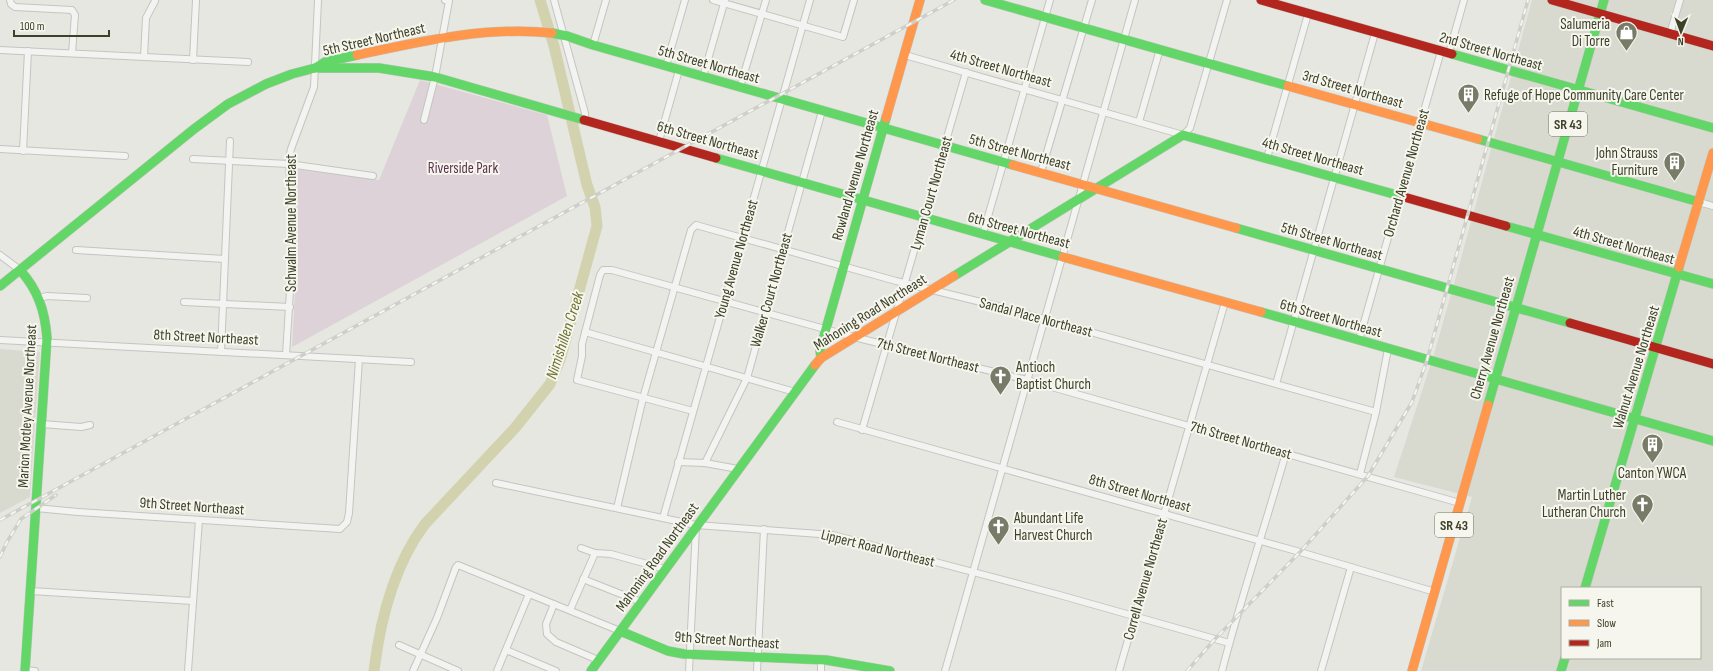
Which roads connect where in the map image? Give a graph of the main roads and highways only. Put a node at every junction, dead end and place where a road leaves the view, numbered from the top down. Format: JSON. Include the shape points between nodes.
{"nodes":[{"id":1,"x":920,"y":0,"type":"edge"},
{"id":2,"x":985,"y":0,"type":"edge"},
{"id":3,"x":1261,"y":0,"type":"edge"},
{"id":4,"x":1552,"y":0,"type":"edge"},
{"id":5,"x":1604,"y":0,"type":"edge"},
{"id":6,"x":1600,"y":14,"type":"junction"},
{"id":7,"x":1713,"y":46,"type":"edge"},
{"id":8,"x":315,"y":68,"type":"junction"},
{"id":9,"x":1578,"y":90,"type":"junction"},
{"id":10,"x":883,"y":128,"type":"junction"},
{"id":11,"x":1713,"y":128,"type":"edge"},
{"id":12,"x":1183,"y":135,"type":"joint"},
{"id":13,"x":1713,"y":153,"type":"edge"},
{"id":14,"x":1557,"y":162,"type":"junction"},
{"id":15,"x":1098,"y":188,"type":"junction"},
{"id":16,"x":863,"y":200,"type":"junction"},
{"id":17,"x":1699,"y":202,"type":"junction"},
{"id":18,"x":1536,"y":234,"type":"junction"},
{"id":19,"x":1010,"y":241,"type":"junction"},
{"id":20,"x":20,"y":270,"type":"junction"},
{"id":21,"x":1678,"y":274,"type":"junction"},
{"id":22,"x":1713,"y":284,"type":"edge"},
{"id":23,"x":0,"y":286,"type":"edge"},
{"id":24,"x":1516,"y":308,"type":"junction"},
{"id":25,"x":1657,"y":348,"type":"junction"},
{"id":26,"x":821,"y":358,"type":"junction"},
{"id":27,"x":1713,"y":364,"type":"edge"},
{"id":28,"x":1495,"y":379,"type":"junction"},
{"id":29,"x":1635,"y":418,"type":"junction"},
{"id":30,"x":1713,"y":441,"type":"edge"},
{"id":31,"x":1585,"y":587,"type":"edge"},
{"id":32,"x":620,"y":631,"type":"junction"},
{"id":33,"x":1565,"y":659,"type":"edge"},
{"id":34,"x":25,"y":671,"type":"edge"},
{"id":35,"x":590,"y":671,"type":"edge"},
{"id":36,"x":885,"y":671,"type":"edge"},
{"id":37,"x":1412,"y":671,"type":"edge"},
{"id":38,"x":1561,"y":671,"type":"edge"}],
"edges":[{"from":1,"to":10,"type":"main road","name":"Rowland Avenue Northeast"},
{"from":2,"to":14,"type":"main road","name":"3rd Street Northeast"},
{"from":3,"to":9,"type":"main road","name":"2nd Street Northeast"},
{"from":4,"to":6,"type":"main road"},
{"from":5,"to":6,"type":"main road","number":"SR 43"},
{"from":6,"to":7,"type":"main road"},
{"from":6,"to":9,"type":"main road","name":"Cherry Avenue Northeast","number":"SR 43"},
{"from":8,"to":10,"type":"main road","name":"5th Street Northeast","via":[[325,62],[482,31],[533,31],[562,35]]},
{"from":8,"to":16,"type":"main road","name":"6th Street Northeast","via":[[385,68],[435,77]]},
{"from":8,"to":20,"type":"main road","via":[[266,84],[228,104]]},
{"from":9,"to":11,"type":"main road","name":"2nd Street Northeast"},
{"from":9,"to":14,"type":"main road","name":"Cherry Avenue Northeast","number":"SR 43"},
{"from":10,"to":15,"type":"main road","name":"5th Street Northeast"},
{"from":10,"to":16,"type":"main road","name":"Rowland Avenue Northeast"},
{"from":12,"to":15,"type":"main road","name":"Mahoning Road Northeast"},
{"from":12,"to":18,"type":"main road","name":"4th Street Northeast"},
{"from":13,"to":17,"type":"main road","name":"Walnut Avenue Northeast"},
{"from":14,"to":17,"type":"main road","name":"3rd Street Northeast"},
{"from":14,"to":18,"type":"main road","name":"Cherry Avenue Northeast","number":"SR 43"},
{"from":15,"to":19,"type":"main road","name":"Mahoning Road Northeast"},
{"from":15,"to":24,"type":"main road","name":"5th Street Northeast"},
{"from":16,"to":19,"type":"main road","name":"6th Street Northeast"},
{"from":16,"to":26,"type":"main road","name":"Rowland Avenue Northeast","via":[[820,350]]},
{"from":17,"to":21,"type":"main road","name":"Walnut Avenue Northeast"},
{"from":18,"to":21,"type":"main road","name":"4th Street Northeast"},
{"from":18,"to":24,"type":"main road","name":"Cherry Avenue Northeast","number":"SR 43"},
{"from":19,"to":26,"type":"main road","name":"Mahoning Road Northeast"},
{"from":19,"to":28,"type":"main road","name":"6th Street Northeast"},
{"from":20,"to":23,"type":"main road"},
{"from":20,"to":34,"type":"main road","name":"Marion Motley Avenue Northeast","via":[[40,298],[47,343]]},
{"from":21,"to":22,"type":"main road","name":"4th Street Northeast"},
{"from":21,"to":25,"type":"main road","name":"Walnut Avenue Northeast"},
{"from":24,"to":25,"type":"main road","name":"5th Street Northeast"},
{"from":24,"to":28,"type":"main road","name":"Cherry Avenue Northeast","number":"SR 43"},
{"from":25,"to":27,"type":"main road","name":"5th Street Northeast"},
{"from":25,"to":29,"type":"main road","name":"Walnut Avenue Northeast"},
{"from":26,"to":32,"type":"main road","name":"Mahoning Road Northeast"},
{"from":28,"to":29,"type":"main road","name":"6th Street Northeast"},
{"from":28,"to":37,"type":"main road","name":"Cherry Avenue Northeast","number":"SR 43"},
{"from":29,"to":30,"type":"main road","name":"6th Street Northeast"},
{"from":29,"to":31,"type":"main road","name":"Walnut Avenue Northeast"},
{"from":32,"to":35,"type":"main road","name":"Mahoning Road Northeast"},
{"from":32,"to":36,"type":"main road","name":"9th Street Northeast","via":[[668,651],[822,660]]},
{"from":33,"to":38,"type":"main road"}]}
